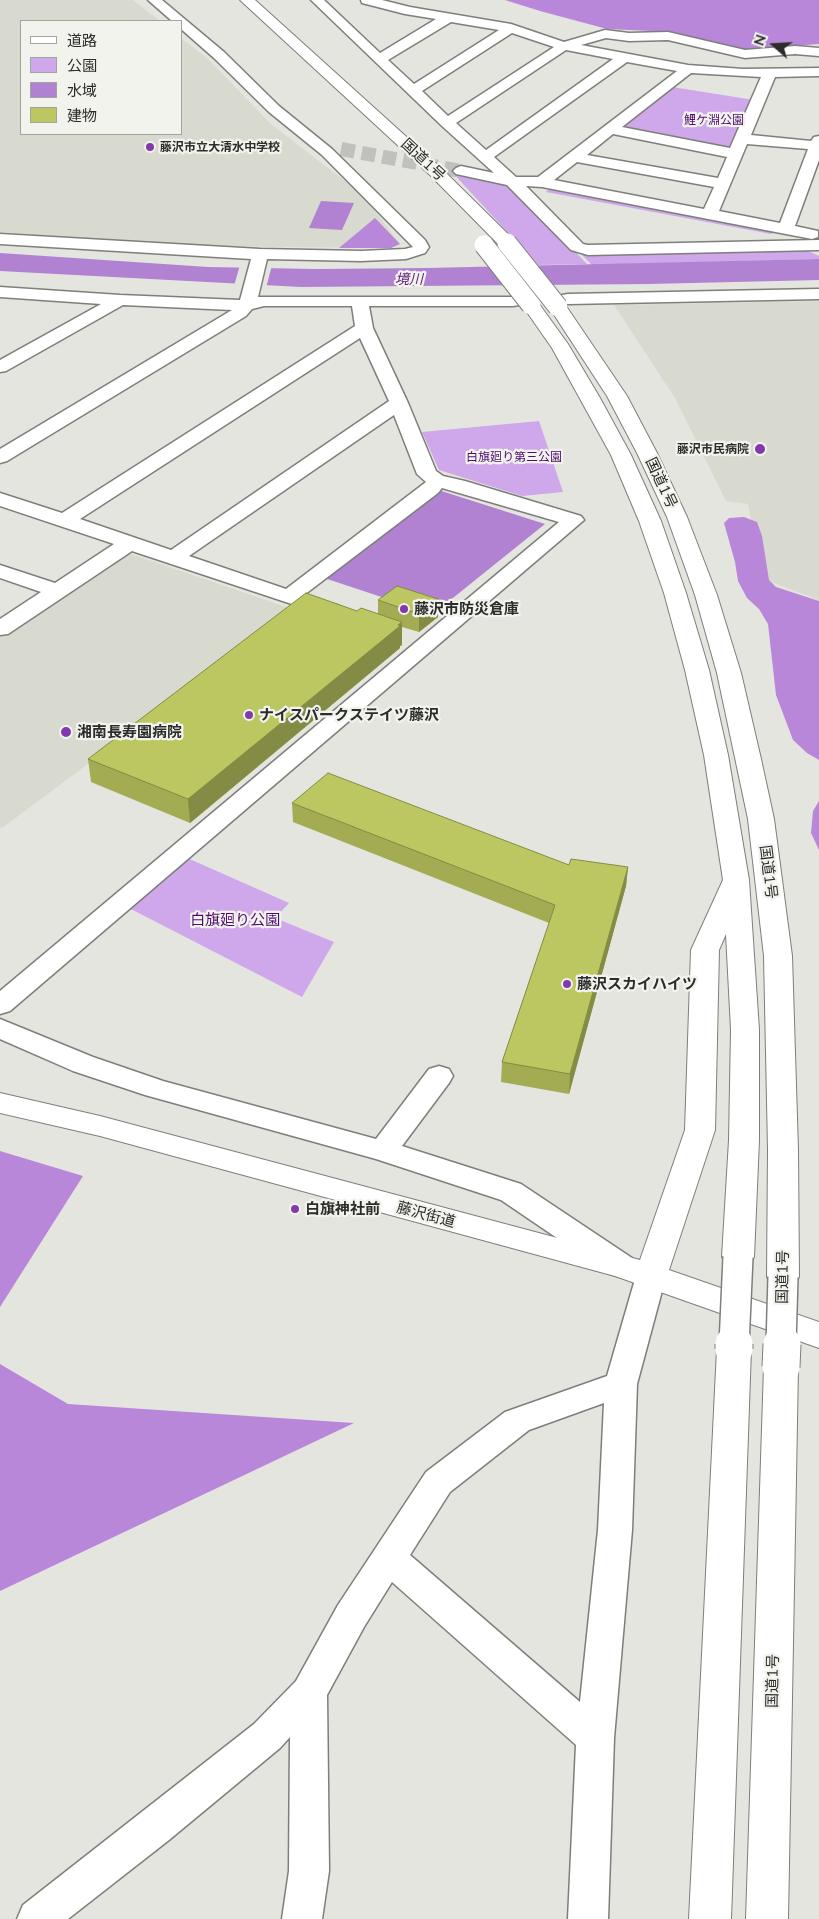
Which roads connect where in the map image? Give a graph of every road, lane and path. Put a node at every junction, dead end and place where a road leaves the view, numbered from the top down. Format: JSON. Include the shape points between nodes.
{"nodes":[{"id":1,"x":154,"y":0,"type":"edge"},
{"id":2,"x":246,"y":0,"type":"edge"},
{"id":3,"x":367,"y":0,"type":"edge"},
{"id":4,"x":324,"y":2,"type":"edge"},
{"id":5,"x":231,"y":3,"type":"dead end"},
{"id":6,"x":448,"y":18,"type":"junction"},
{"id":7,"x":179,"y":20,"type":"edge"},
{"id":8,"x":182,"y":23,"type":"edge"},
{"id":9,"x":511,"y":28,"type":"junction"},
{"id":10,"x":564,"y":46,"type":"junction"},
{"id":11,"x":819,"y":52,"type":"edge"},
{"id":12,"x":379,"y":58,"type":"junction"},
{"id":13,"x":624,"y":58,"type":"junction"},
{"id":14,"x":688,"y":69,"type":"junction"},
{"id":15,"x":819,"y":72,"type":"edge"},
{"id":16,"x":770,"y":73,"type":"junction"},
{"id":17,"x":413,"y":91,"type":"junction"},
{"id":18,"x":448,"y":123,"type":"junction"},
{"id":19,"x":611,"y":129,"type":"junction"},
{"id":20,"x":743,"y":139,"type":"junction"},
{"id":21,"x":818,"y":144,"type":"edge"},
{"id":22,"x":736,"y":154,"type":"junction"},
{"id":23,"x":486,"y":157,"type":"junction"},
{"id":24,"x":575,"y":157,"type":"junction"},
{"id":25,"x":461,"y":171,"type":"tunnel mouth"},
{"id":26,"x":416,"y":174,"type":"dead end"},
{"id":27,"x":512,"y":181,"type":"junction"},
{"id":28,"x":542,"y":182,"type":"junction"},
{"id":29,"x":723,"y":184,"type":"junction"},
{"id":30,"x":710,"y":214,"type":"junction"},
{"id":31,"x":786,"y":229,"type":"junction"},
{"id":32,"x":472,"y":232,"type":"dead end"},
{"id":33,"x":819,"y":236,"type":"edge"},
{"id":34,"x":0,"y":238,"type":"edge"},
{"id":35,"x":819,"y":245,"type":"edge"},
{"id":36,"x":259,"y":257,"type":"junction"},
{"id":37,"x":0,"y":292,"type":"edge"},
{"id":38,"x":819,"y":294,"type":"edge"},
{"id":39,"x":120,"y":300,"type":"junction"},
{"id":40,"x":248,"y":300,"type":"junction"},
{"id":41,"x":360,"y":302,"type":"junction"},
{"id":42,"x":522,"y":303,"type":"junction"},
{"id":43,"x":563,"y":303,"type":"junction"},
{"id":44,"x":364,"y":328,"type":"junction"},
{"id":45,"x":0,"y":367,"type":"edge"},
{"id":46,"x":399,"y":403,"type":"junction"},
{"id":47,"x":0,"y":457,"type":"edge"},
{"id":48,"x":437,"y":481,"type":"junction"},
{"id":49,"x":0,"y":499,"type":"edge"},
{"id":50,"x":64,"y":521,"type":"junction"},
{"id":51,"x":130,"y":543,"type":"junction"},
{"id":52,"x":173,"y":558,"type":"junction"},
{"id":53,"x":0,"y":571,"type":"edge"},
{"id":54,"x":57,"y":591,"type":"junction"},
{"id":55,"x":288,"y":597,"type":"junction"},
{"id":56,"x":353,"y":619,"type":"edge"},
{"id":57,"x":0,"y":629,"type":"edge"},
{"id":58,"x":736,"y":880,"type":"junction"},
{"id":59,"x":0,"y":1005,"type":"edge"},
{"id":60,"x":0,"y":1028,"type":"edge"},
{"id":61,"x":439,"y":1076,"type":"dead end"},
{"id":62,"x":0,"y":1103,"type":"edge"},
{"id":63,"x":383,"y":1151,"type":"junction"},
{"id":64,"x":636,"y":1271,"type":"junction"},
{"id":65,"x":819,"y":1335,"type":"edge"},
{"id":66,"x":621,"y":1384,"type":"junction"},
{"id":67,"x":389,"y":1558,"type":"junction"},
{"id":68,"x":309,"y":1694,"type":"junction"},
{"id":69,"x":595,"y":1738,"type":"junction"},
{"id":70,"x":37,"y":1919,"type":"edge"},
{"id":71,"x":302,"y":1919,"type":"edge"},
{"id":72,"x":588,"y":1919,"type":"edge"},
{"id":73,"x":710,"y":1919,"type":"edge"},
{"id":74,"x":768,"y":1919,"type":"edge"}],
"edges":[{"from":1,"to":7,"type":"street"},
{"from":2,"to":43,"type":"highway","name":"国道1号","bridge":true,"via":[[436,172]]},
{"from":3,"to":6,"type":"street"},
{"from":4,"to":12,"type":"street"},
{"from":5,"to":26,"type":"highway","name":"国道1号"},
{"from":6,"to":9,"type":"street"},
{"from":6,"to":12,"type":"street"},
{"from":8,"to":36,"type":"street","via":[[327,152],[421,247],[406,254]]},
{"from":9,"to":10,"type":"street"},
{"from":9,"to":17,"type":"street"},
{"from":10,"to":11,"type":"street","via":[[605,34],[668,36],[745,54],[795,50]]},
{"from":10,"to":13,"type":"street"},
{"from":10,"to":18,"type":"street"},
{"from":12,"to":17,"type":"street"},
{"from":13,"to":14,"type":"street"},
{"from":13,"to":23,"type":"street"},
{"from":14,"to":16,"type":"street"},
{"from":14,"to":19,"type":"street"},
{"from":15,"to":16,"type":"street"},
{"from":16,"to":20,"type":"street"},
{"from":17,"to":18,"type":"street"},
{"from":18,"to":23,"type":"street"},
{"from":19,"to":22,"type":"street"},
{"from":19,"to":24,"type":"street"},
{"from":20,"to":21,"type":"street"},
{"from":20,"to":22,"type":"street"},
{"from":21,"to":31,"type":"street"},
{"from":22,"to":29,"type":"street"},
{"from":23,"to":27,"type":"street"},
{"from":24,"to":28,"type":"street"},
{"from":24,"to":29,"type":"street"},
{"from":25,"to":27,"type":"street"},
{"from":27,"to":28,"type":"street"},
{"from":27,"to":35,"type":"street","via":[[577,247],[588,250]]},
{"from":28,"to":30,"type":"street"},
{"from":29,"to":30,"type":"street"},
{"from":30,"to":31,"type":"street"},
{"from":31,"to":33,"type":"street"},
{"from":32,"to":42,"type":"highway","name":"国道1号","bridge":true},
{"from":34,"to":36,"type":"street"},
{"from":36,"to":40,"type":"street"},
{"from":37,"to":39,"type":"street"},
{"from":38,"to":43,"type":"street"},
{"from":39,"to":40,"type":"street"},
{"from":39,"to":45,"type":"street"},
{"from":40,"to":41,"type":"street"},
{"from":40,"to":47,"type":"street","via":[[240,312]]},
{"from":41,"to":42,"type":"street"},
{"from":41,"to":44,"type":"street"},
{"from":42,"to":58,"type":"highway","name":"国道1号","via":[[561,348],[621,455],[650,521],[697,670],[716,754]]},
{"from":43,"to":74,"type":"highway","name":"国道1号","bridge":true,"via":[[617,396],[676,517],[729,673],[761,819],[778,956],[784,1150]]},
{"from":44,"to":46,"type":"street"},
{"from":44,"to":50,"type":"street"},
{"from":46,"to":48,"type":"street","via":[[426,474]]},
{"from":46,"to":52,"type":"street"},
{"from":48,"to":55,"type":"street","via":[[431,489]]},
{"from":48,"to":59,"type":"street","via":[[574,520],[418,641]]},
{"from":49,"to":50,"type":"street"},
{"from":50,"to":51,"type":"street"},
{"from":51,"to":52,"type":"street"},
{"from":51,"to":54,"type":"street"},
{"from":52,"to":55,"type":"street"},
{"from":53,"to":54,"type":"street"},
{"from":54,"to":57,"type":"street"},
{"from":55,"to":56,"type":"street"},
{"from":58,"to":64,"type":"highway","via":[[705,950],[700,1130]]},
{"from":58,"to":73,"type":"highway","name":"国道1号","bridge":true,"via":[[745,1030],[744,1140]]},
{"from":60,"to":63,"type":"street","via":[[84,1064],[155,1088]]},
{"from":61,"to":63,"type":"street"},
{"from":62,"to":64,"type":"highway","name":"藤沢街道","via":[[100,1126]]},
{"from":63,"to":64,"type":"street","via":[[510,1192]]},
{"from":64,"to":65,"type":"highway","name":"藤沢街道"},
{"from":64,"to":66,"type":"street"},
{"from":66,"to":67,"type":"street","via":[[517,1421],[438,1482]]},
{"from":66,"to":69,"type":"street","via":[[614,1530]]},
{"from":67,"to":68,"type":"street","via":[[351,1616]]},
{"from":67,"to":69,"type":"street"},
{"from":68,"to":70,"type":"street","via":[[267,1736]]},
{"from":68,"to":71,"type":"street","via":[[309,1871]]},
{"from":69,"to":72,"type":"street"}]}
